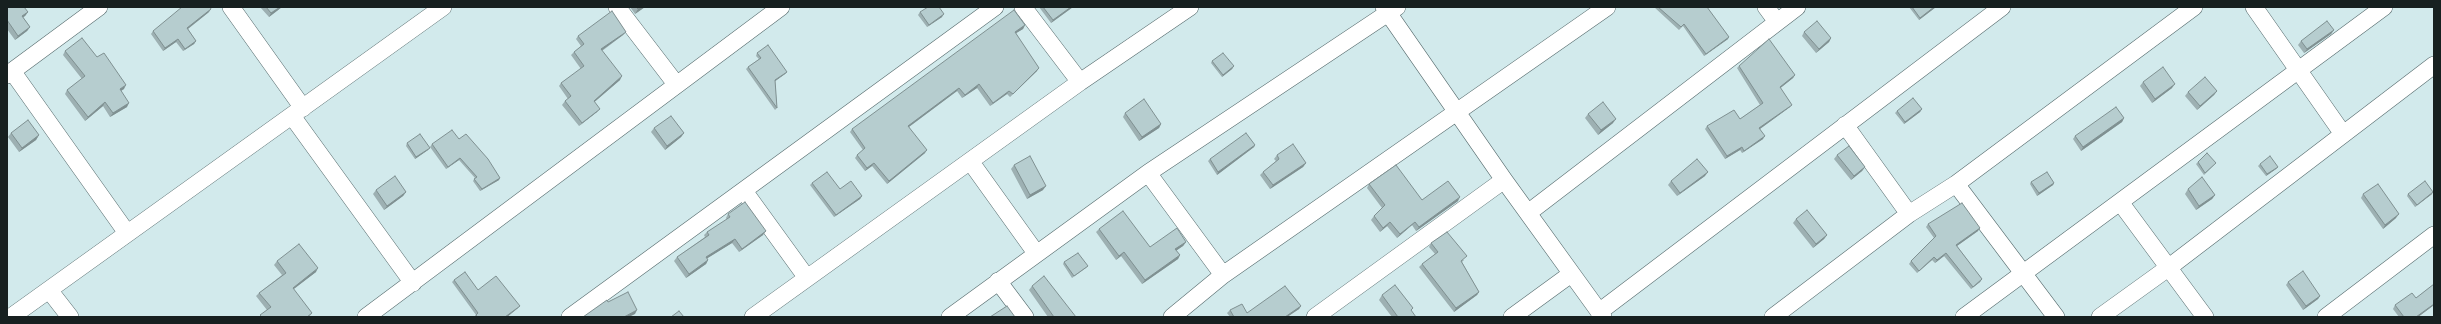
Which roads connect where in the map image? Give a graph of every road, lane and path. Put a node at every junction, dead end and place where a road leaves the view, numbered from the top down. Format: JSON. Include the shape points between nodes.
{"nodes":[{"id":1,"x":99,"y":7,"type":"edge"},
{"id":2,"x":231,"y":7,"type":"edge"},
{"id":3,"x":443,"y":7,"type":"edge"},
{"id":4,"x":617,"y":7,"type":"edge"},
{"id":5,"x":781,"y":7,"type":"edge"},
{"id":6,"x":995,"y":7,"type":"edge"},
{"id":7,"x":1023,"y":7,"type":"edge"},
{"id":8,"x":1190,"y":7,"type":"edge"},
{"id":9,"x":1607,"y":7,"type":"edge"},
{"id":10,"x":1766,"y":7,"type":"edge"},
{"id":11,"x":1797,"y":7,"type":"edge"},
{"id":12,"x":2002,"y":7,"type":"edge"},
{"id":13,"x":2194,"y":7,"type":"edge"},
{"id":14,"x":2254,"y":7,"type":"edge"},
{"id":15,"x":2384,"y":7,"type":"edge"},
{"id":16,"x":1390,"y":9,"type":"edge"},
{"id":17,"x":1777,"y":22,"type":"junction"},
{"id":18,"x":2434,"y":65,"type":"edge"},
{"id":19,"x":2299,"y":71,"type":"junction"},
{"id":20,"x":10,"y":73,"type":"edge"},
{"id":21,"x":1080,"y":82,"type":"junction"},
{"id":22,"x":676,"y":84,"type":"junction"},
{"id":23,"x":298,"y":112,"type":"junction"},
{"id":24,"x":1456,"y":112,"type":"junction"},
{"id":25,"x":1845,"y":125,"type":"junction"},
{"id":26,"x":2343,"y":134,"type":"junction"},
{"id":27,"x":970,"y":161,"type":"junction"},
{"id":28,"x":1148,"y":173,"type":"junction"},
{"id":29,"x":1504,"y":180,"type":"junction"},
{"id":30,"x":1956,"y":184,"type":"junction"},
{"id":31,"x":744,"y":191,"type":"junction"},
{"id":32,"x":2120,"y":202,"type":"junction"},
{"id":33,"x":1528,"y":213,"type":"junction"},
{"id":34,"x":1909,"y":214,"type":"junction"},
{"id":35,"x":127,"y":233,"type":"junction"},
{"id":36,"x":2434,"y":234,"type":"edge"},
{"id":37,"x":1036,"y":253,"type":"junction"},
{"id":38,"x":2168,"y":268,"type":"junction"},
{"id":39,"x":2024,"y":272,"type":"junction"},
{"id":40,"x":1570,"y":274,"type":"junction"},
{"id":41,"x":1223,"y":276,"type":"junction"},
{"id":42,"x":807,"y":278,"type":"junction"},
{"id":43,"x":998,"y":281,"type":"junction"},
{"id":44,"x":413,"y":283,"type":"junction"},
{"id":45,"x":49,"y":290,"type":"junction"},
{"id":46,"x":1601,"y":315,"type":"edge"},
{"id":47,"x":11,"y":317,"type":"edge"},
{"id":48,"x":70,"y":317,"type":"edge"},
{"id":49,"x":366,"y":317,"type":"edge"},
{"id":50,"x":570,"y":317,"type":"edge"},
{"id":51,"x":753,"y":317,"type":"edge"},
{"id":52,"x":950,"y":317,"type":"edge"},
{"id":53,"x":1025,"y":317,"type":"edge"},
{"id":54,"x":1172,"y":317,"type":"edge"},
{"id":55,"x":1315,"y":317,"type":"edge"},
{"id":56,"x":1512,"y":317,"type":"edge"},
{"id":57,"x":1773,"y":317,"type":"edge"},
{"id":58,"x":1964,"y":317,"type":"edge"},
{"id":59,"x":2056,"y":317,"type":"edge"},
{"id":60,"x":2100,"y":317,"type":"edge"},
{"id":61,"x":2205,"y":317,"type":"edge"},
{"id":62,"x":2326,"y":317,"type":"edge"}],
"edges":[{"from":1,"to":20,"type":"street"},
{"from":2,"to":23,"type":"street"},
{"from":3,"to":23,"type":"street"},
{"from":4,"to":22,"type":"street"},
{"from":5,"to":22,"type":"street"},
{"from":6,"to":31,"type":"street"},
{"from":7,"to":21,"type":"street"},
{"from":8,"to":21,"type":"street"},
{"from":9,"to":24,"type":"street"},
{"from":10,"to":17,"type":"street"},
{"from":11,"to":17,"type":"street"},
{"from":12,"to":25,"type":"street"},
{"from":13,"to":30,"type":"street"},
{"from":14,"to":19,"type":"street"},
{"from":15,"to":19,"type":"street"},
{"from":16,"to":24,"type":"street"},
{"from":16,"to":28,"type":"street"},
{"from":17,"to":33,"type":"street"},
{"from":18,"to":26,"type":"street"},
{"from":19,"to":26,"type":"street"},
{"from":19,"to":32,"type":"street"},
{"from":20,"to":35,"type":"street"},
{"from":21,"to":27,"type":"street"},
{"from":22,"to":44,"type":"street"},
{"from":23,"to":35,"type":"street"},
{"from":23,"to":44,"type":"street"},
{"from":24,"to":29,"type":"street"},
{"from":24,"to":41,"type":"street"},
{"from":25,"to":34,"type":"street"},
{"from":25,"to":46,"type":"street"},
{"from":26,"to":38,"type":"street"},
{"from":27,"to":37,"type":"street"},
{"from":27,"to":42,"type":"street"},
{"from":28,"to":37,"type":"street"},
{"from":28,"to":41,"type":"street"},
{"from":29,"to":33,"type":"street"},
{"from":29,"to":55,"type":"street"},
{"from":30,"to":34,"type":"street"},
{"from":30,"to":39,"type":"street"},
{"from":31,"to":42,"type":"street"},
{"from":31,"to":50,"type":"street"},
{"from":32,"to":38,"type":"street"},
{"from":32,"to":39,"type":"street"},
{"from":33,"to":40,"type":"street"},
{"from":34,"to":57,"type":"street"},
{"from":35,"to":45,"type":"street"},
{"from":36,"to":62,"type":"street"},
{"from":37,"to":43,"type":"street"},
{"from":38,"to":60,"type":"street"},
{"from":38,"to":61,"type":"street"},
{"from":39,"to":58,"type":"street"},
{"from":39,"to":59,"type":"street"},
{"from":40,"to":46,"type":"street"},
{"from":40,"to":56,"type":"street"},
{"from":41,"to":54,"type":"street"},
{"from":42,"to":51,"type":"street"},
{"from":43,"to":52,"type":"street"},
{"from":43,"to":53,"type":"street"},
{"from":44,"to":49,"type":"street"},
{"from":45,"to":47,"type":"street"},
{"from":45,"to":48,"type":"street"}]}
